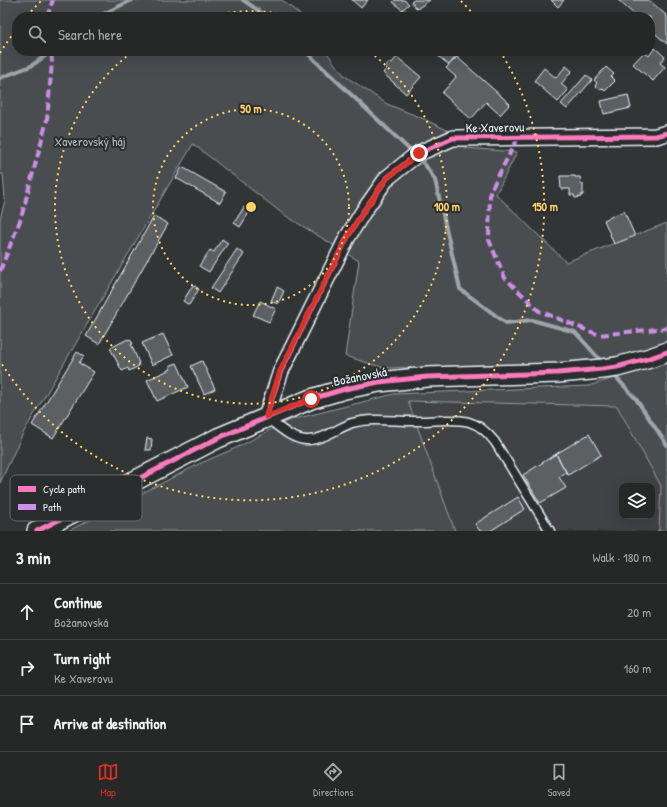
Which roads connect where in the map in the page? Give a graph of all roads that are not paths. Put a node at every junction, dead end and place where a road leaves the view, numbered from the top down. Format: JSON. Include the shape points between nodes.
{"nodes":[{"id":1,"x":667,"y":132,"type":"edge"},
{"id":2,"x":667,"y":352,"type":"edge"},
{"id":3,"x":266,"y":417,"type":"junction"},
{"id":4,"x":142,"y":477,"type":"edge"},
{"id":5,"x":56,"y":521,"type":"edge"},
{"id":6,"x":37,"y":531,"type":"edge"},
{"id":7,"x":550,"y":531,"type":"edge"}],
"edges":[{"from":1,"to":3,"type":"street","name":"Ke Xaverovu","via":[[656,136],[453,138],[415,156],[387,178],[347,238],[280,371]]},
{"from":2,"to":3,"type":"street","name":"Božanovská","via":[[610,368],[558,373],[427,377],[380,382],[311,399]]},
{"from":3,"to":4,"type":"street","name":"Božanovská","via":[[218,438]]},
{"from":3,"to":7,"type":"lane","via":[[291,436],[308,440],[364,421],[470,422],[477,425],[495,442]]},
{"from":5,"to":6,"type":"street","name":"Božanovská"}]}
